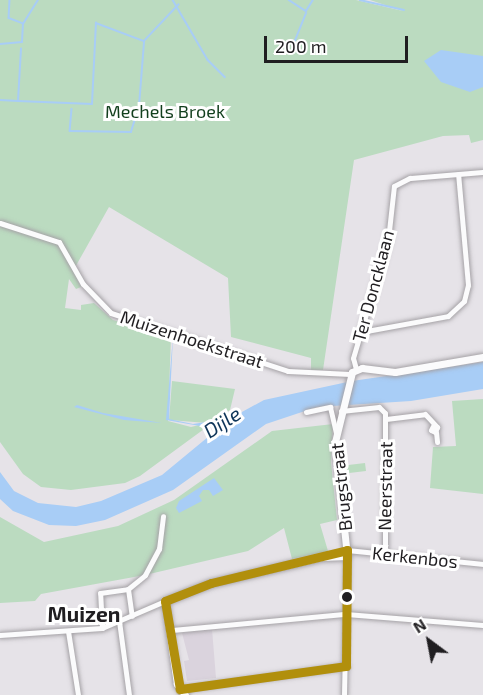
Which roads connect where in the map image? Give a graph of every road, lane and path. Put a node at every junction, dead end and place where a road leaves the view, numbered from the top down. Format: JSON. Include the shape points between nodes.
{"nodes":[{"id":1,"x":483,"y":172,"type":"edge"},
{"id":2,"x":458,"y":174,"type":"junction"},
{"id":3,"x":0,"y":223,"type":"edge"},
{"id":4,"x":361,"y":332,"type":"junction"},
{"id":5,"x":483,"y":357,"type":"edge"},
{"id":6,"x":352,"y":374,"type":"junction"},
{"id":7,"x":342,"y":410,"type":"junction"},
{"id":8,"x":306,"y":412,"type":"dead end"},
{"id":9,"x":386,"y":419,"type":"junction"},
{"id":10,"x":336,"y":434,"type":"junction"},
{"id":11,"x":437,"y":442,"type":"dead end"},
{"id":12,"x":164,"y":516,"type":"dead end"},
{"id":13,"x":347,"y":553,"type":"junction"},
{"id":14,"x":384,"y":554,"type":"junction"},
{"id":15,"x":483,"y":564,"type":"edge"},
{"id":16,"x":128,"y":589,"type":"junction"},
{"id":17,"x":165,"y":601,"type":"junction"},
{"id":18,"x":346,"y":614,"type":"junction"},
{"id":19,"x":132,"y":616,"type":"junction"},
{"id":20,"x":119,"y":621,"type":"junction"},
{"id":21,"x":483,"y":625,"type":"edge"},
{"id":22,"x":102,"y":628,"type":"junction"},
{"id":23,"x":172,"y":630,"type":"junction"},
{"id":24,"x":68,"y":631,"type":"junction"},
{"id":25,"x":0,"y":635,"type":"edge"},
{"id":26,"x":346,"y":666,"type":"junction"},
{"id":27,"x":183,"y":693,"type":"edge"},
{"id":28,"x":78,"y":695,"type":"edge"},
{"id":29,"x":129,"y":695,"type":"edge"},
{"id":30,"x":344,"y":695,"type":"edge"}],
"edges":[{"from":1,"to":2,"type":"street","name":"Ter Doncklaan"},
{"from":2,"to":4,"type":"street","name":"Ter Doncklaan","via":[[410,178],[394,186],[388,240],[371,286]]},
{"from":2,"to":4,"type":"street","via":[[468,285],[464,301],[448,316]]},
{"from":3,"to":6,"type":"street","name":"Muizenhoekstraat","via":[[59,243],[83,284],[111,313],[288,371]]},
{"from":4,"to":6,"type":"street","name":"Ter Doncklaan"},
{"from":5,"to":6,"type":"street","via":[[394,372]]},
{"from":6,"to":7,"type":"street","name":"Brugstraat"},
{"from":7,"to":9,"type":"street","name":"Neerstraat","via":[[379,407]]},
{"from":7,"to":10,"type":"street","name":"Brugstraat"},
{"from":8,"to":10,"type":"street","name":"Brugstraat","via":[[330,409]]},
{"from":9,"to":11,"type":"street","name":"Neerstraat","via":[[425,414]]},
{"from":9,"to":14,"type":"street","name":"Neerstraat"},
{"from":10,"to":13,"type":"street","name":"Brugstraat"},
{"from":12,"to":16,"type":"street","via":[[159,549],[145,576]]},
{"from":13,"to":14,"type":"street","name":"Kerkenbos"},
{"from":13,"to":17,"type":"street","name":"Brugstraat","via":[[211,584]]},
{"from":13,"to":18,"type":"street"},
{"from":14,"to":15,"type":"street","name":"Kerkenbos"},
{"from":16,"to":19,"type":"street"},
{"from":16,"to":22,"type":"street","via":[[100,593]]},
{"from":17,"to":19,"type":"street"},
{"from":17,"to":23,"type":"street"},
{"from":18,"to":21,"type":"street"},
{"from":18,"to":23,"type":"street"},
{"from":18,"to":26,"type":"street"},
{"from":19,"to":20,"type":"street"},
{"from":20,"to":22,"type":"street"},
{"from":20,"to":29,"type":"street"},
{"from":22,"to":24,"type":"street"},
{"from":23,"to":27,"type":"street"},
{"from":24,"to":25,"type":"street"},
{"from":24,"to":28,"type":"street"},
{"from":26,"to":27,"type":"street"},
{"from":26,"to":30,"type":"street"}]}
